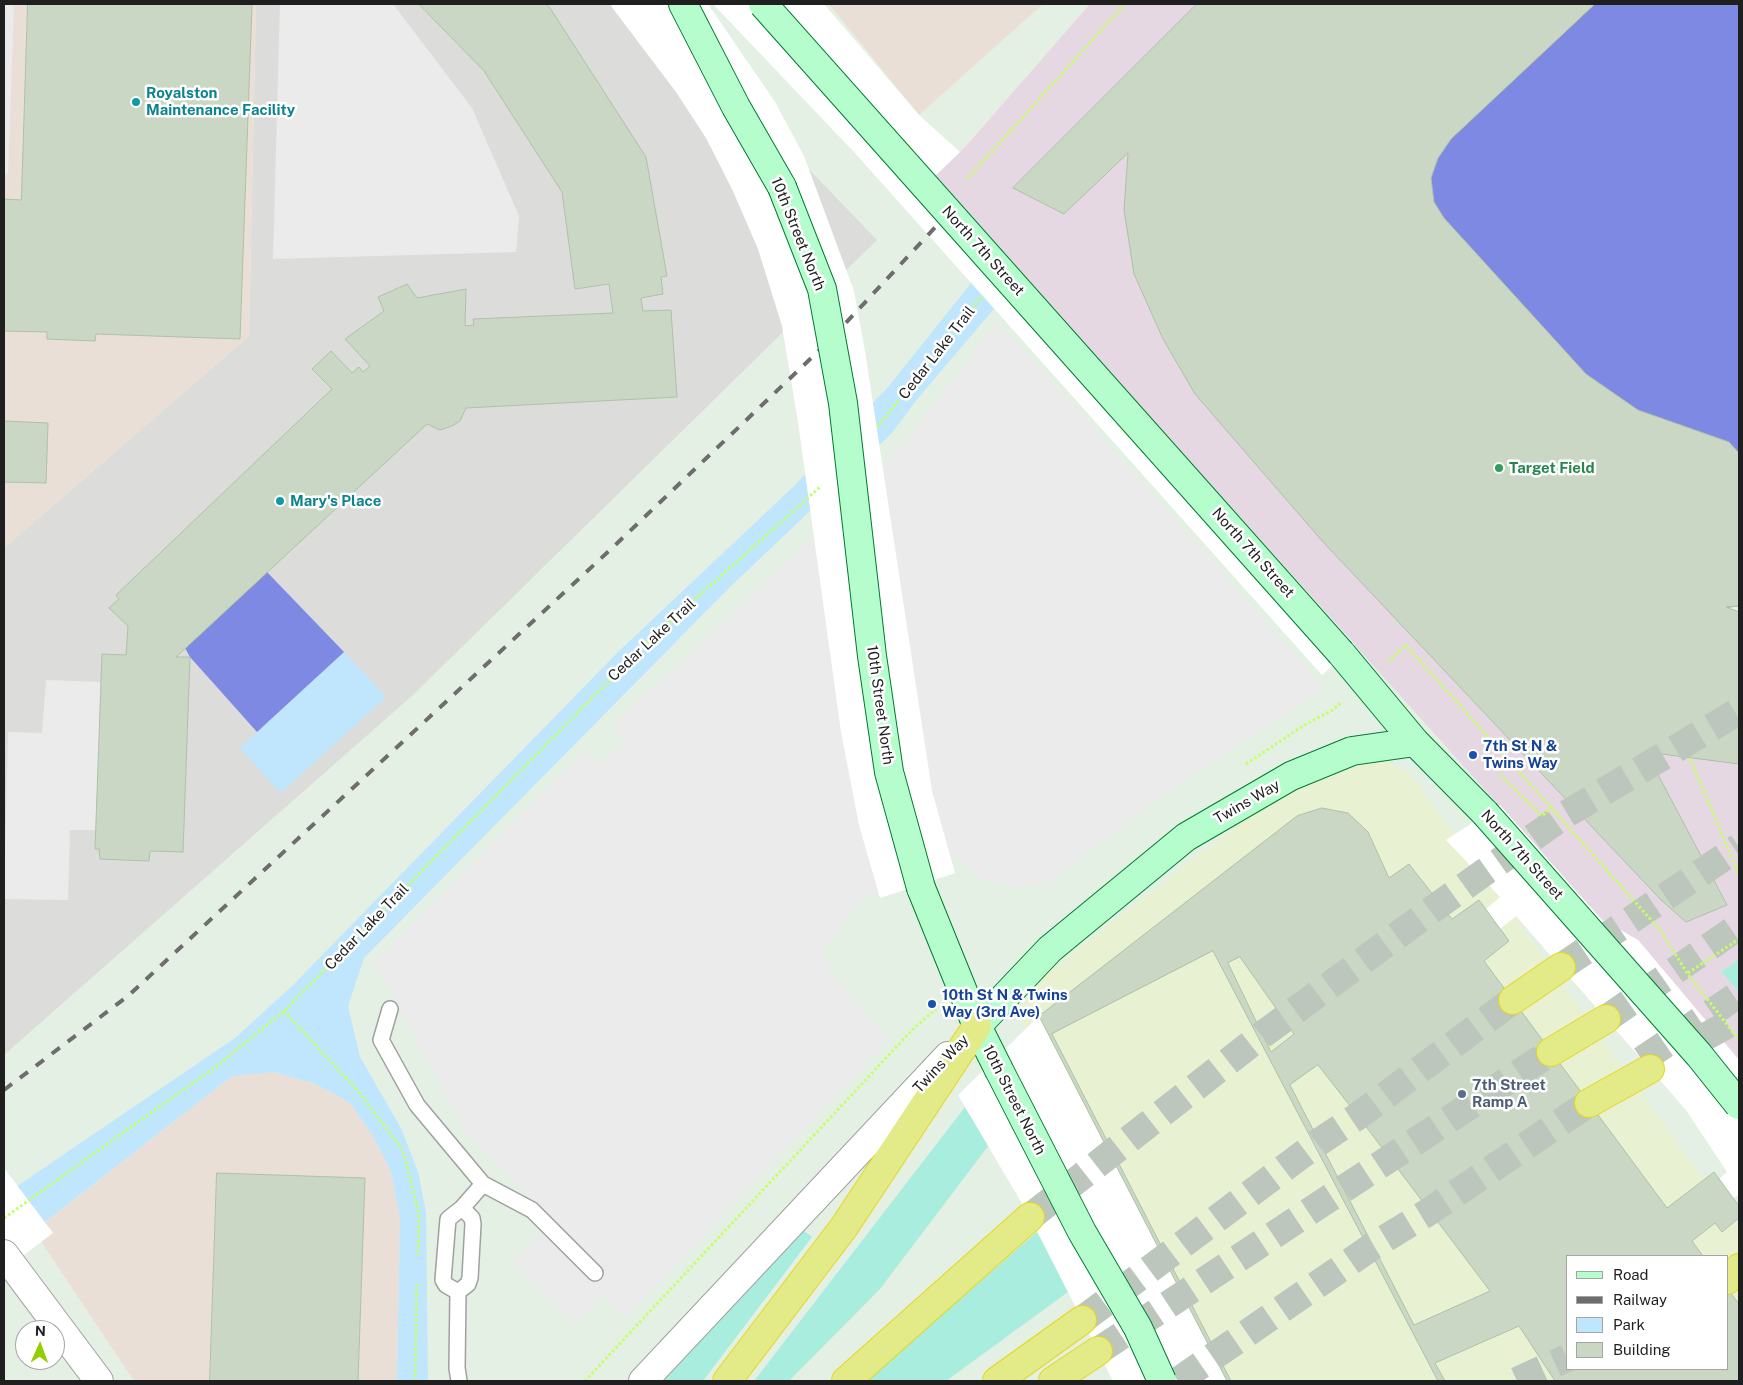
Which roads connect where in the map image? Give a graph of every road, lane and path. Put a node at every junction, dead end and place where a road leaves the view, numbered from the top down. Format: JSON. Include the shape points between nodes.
{"nodes":[{"id":1,"x":683,"y":4,"type":"edge"},
{"id":2,"x":763,"y":4,"type":"edge"},
{"id":3,"x":1125,"y":4,"type":"edge"},
{"id":4,"x":968,"y":178,"type":"dead end"},
{"id":5,"x":986,"y":291,"type":"dead end"},
{"id":6,"x":872,"y":433,"type":"dead end"},
{"id":7,"x":822,"y":486,"type":"dead end"},
{"id":8,"x":1406,"y":645,"type":"dead end"},
{"id":9,"x":1415,"y":742,"type":"junction"},
{"id":10,"x":1690,"y":758,"type":"dead end"},
{"id":11,"x":1500,"y":775,"type":"dead end"},
{"id":12,"x":1552,"y":807,"type":"junction"},
{"id":13,"x":1739,"y":874,"type":"edge"},
{"id":14,"x":1739,"y":939,"type":"edge"},
{"id":15,"x":1560,"y":967,"type":"tunnel mouth"},
{"id":16,"x":1687,"y":973,"type":"junction"},
{"id":17,"x":1513,"y":1000,"type":"tunnel mouth"},
{"id":18,"x":390,"y":1010,"type":"dead end"},
{"id":19,"x":284,"y":1011,"type":"junction"},
{"id":20,"x":927,"y":1016,"type":"dead end"},
{"id":21,"x":1606,"y":1019,"type":"tunnel mouth"},
{"id":22,"x":977,"y":1026,"type":"junction"},
{"id":23,"x":1739,"y":1040,"type":"edge"},
{"id":24,"x":1551,"y":1052,"type":"tunnel mouth"},
{"id":25,"x":1646,"y":1065,"type":"tunnel mouth"},
{"id":26,"x":1589,"y":1102,"type":"tunnel mouth"},
{"id":27,"x":1739,"y":1105,"type":"edge"},
{"id":28,"x":483,"y":1184,"type":"junction"},
{"id":29,"x":462,"y":1208,"type":"junction"},
{"id":30,"x":1030,"y":1217,"type":"tunnel mouth"},
{"id":31,"x":4,"y":1218,"type":"edge"},
{"id":32,"x":8,"y":1259,"type":"edge"},
{"id":33,"x":418,"y":1263,"type":"dead end"},
{"id":34,"x":1739,"y":1268,"type":"edge"},
{"id":35,"x":595,"y":1273,"type":"dead end"},
{"id":36,"x":1728,"y":1280,"type":"edge"},
{"id":37,"x":417,"y":1283,"type":"dead end"},
{"id":38,"x":458,"y":1292,"type":"junction"},
{"id":39,"x":1082,"y":1320,"type":"tunnel mouth"},
{"id":40,"x":1098,"y":1351,"type":"tunnel mouth"},
{"id":41,"x":99,"y":1381,"type":"edge"},
{"id":42,"x":415,"y":1381,"type":"edge"},
{"id":43,"x":459,"y":1381,"type":"edge"},
{"id":44,"x":585,"y":1381,"type":"edge"},
{"id":45,"x":643,"y":1381,"type":"edge"},
{"id":46,"x":728,"y":1381,"type":"edge"},
{"id":47,"x":846,"y":1381,"type":"edge"},
{"id":48,"x":997,"y":1381,"type":"edge"},
{"id":49,"x":1053,"y":1381,"type":"edge"},
{"id":50,"x":1162,"y":1381,"type":"edge"}],
"edges":[{"from":1,"to":22,"type":"main road","name":"10th Street North","bridge":true,"via":[[782,188],[822,289],[843,403],[872,656],[889,772],[920,888]]},
{"from":2,"to":9,"type":"main road","name":"North 7th Street","bridge":true,"via":[[1341,654]]},
{"from":3,"to":4,"type":"path"},
{"from":5,"to":6,"type":"path","name":"Cedar Lake Trail"},
{"from":7,"to":19,"type":"path","name":"Cedar Lake Trail","via":[[642,647]]},
{"from":8,"to":12,"type":"path"},
{"from":9,"to":22,"type":"main road","name":"Twins Way","via":[[1352,751],[1300,772],[1186,837],[1050,949]]},
{"from":9,"to":27,"type":"main road","name":"North 7th Street","bridge":true,"via":[[1485,813],[1699,1055]]},
{"from":10,"to":13,"type":"path"},
{"from":11,"to":12,"type":"path","via":[[1542,816]]},
{"from":12,"to":16,"type":"path","via":[[1661,931]]},
{"from":14,"to":16,"type":"path"},
{"from":15,"to":17,"type":"highway"},
{"from":16,"to":23,"type":"path"},
{"from":18,"to":28,"type":"lane","via":[[381,1040],[417,1104]]},
{"from":19,"to":31,"type":"path","name":"Cedar Lake Trail","via":[[218,1065]]},
{"from":19,"to":33,"type":"path","via":[[358,1092],[403,1150],[419,1214]]},
{"from":20,"to":44,"type":"path"},
{"from":21,"to":24,"type":"highway"},
{"from":22,"to":45,"type":"street","name":"Twins Way"},
{"from":22,"to":46,"type":"highway","via":[[844,1227]]},
{"from":22,"to":50,"type":"main road","name":"10th Street North","bridge":true,"via":[[1082,1232],[1138,1328]]},
{"from":25,"to":26,"type":"highway"},
{"from":28,"to":29,"type":"lane"},
{"from":28,"to":35,"type":"lane","via":[[532,1210]]},
{"from":29,"to":38,"type":"lane","via":[[472,1218],[473,1224],[470,1278]]},
{"from":29,"to":38,"type":"lane","via":[[452,1214],[446,1227],[443,1272],[446,1285]]},
{"from":30,"to":47,"type":"highway"},
{"from":32,"to":41,"type":"street"},
{"from":34,"to":36,"type":"highway"},
{"from":37,"to":42,"type":"path"},
{"from":38,"to":43,"type":"lane"},
{"from":39,"to":48,"type":"highway"},
{"from":40,"to":49,"type":"highway"}]}
